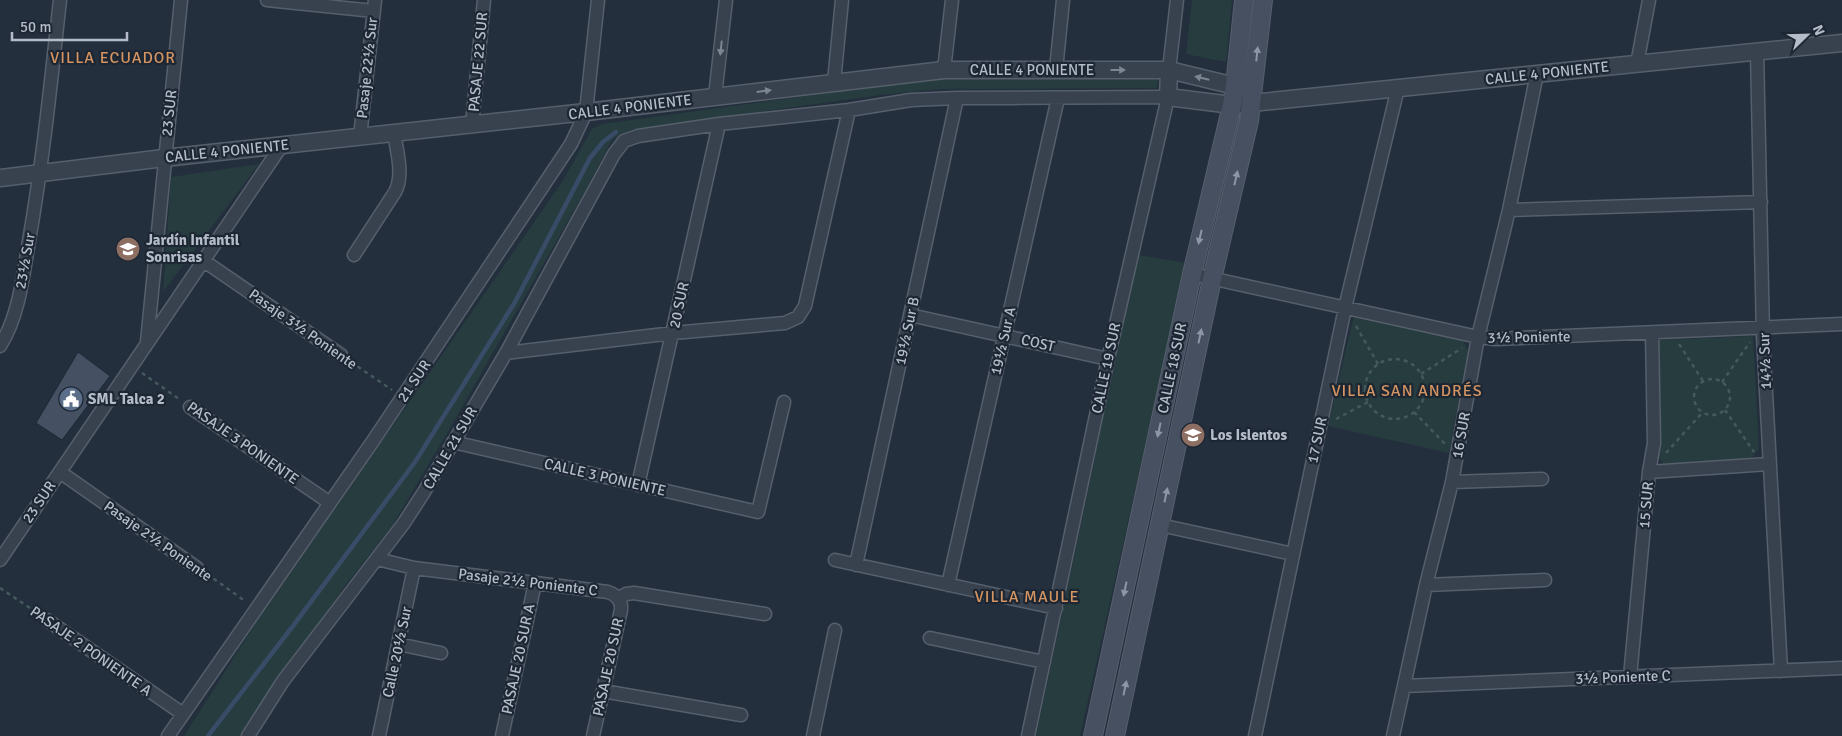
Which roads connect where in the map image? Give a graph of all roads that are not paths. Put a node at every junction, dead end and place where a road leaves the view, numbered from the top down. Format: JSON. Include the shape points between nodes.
{"nodes":[{"id":1,"x":60,"y":0,"type":"edge"},
{"id":2,"x":181,"y":0,"type":"edge"},
{"id":3,"x":267,"y":0,"type":"edge"},
{"id":4,"x":484,"y":0,"type":"edge"},
{"id":5,"x":598,"y":0,"type":"edge"},
{"id":6,"x":726,"y":0,"type":"edge"},
{"id":7,"x":842,"y":0,"type":"edge"},
{"id":8,"x":952,"y":0,"type":"edge"},
{"id":9,"x":1063,"y":0,"type":"edge"},
{"id":10,"x":1177,"y":0,"type":"edge"},
{"id":11,"x":1244,"y":0,"type":"edge"},
{"id":12,"x":1263,"y":0,"type":"edge"},
{"id":13,"x":1649,"y":0,"type":"edge"},
{"id":14,"x":375,"y":5,"type":"edge"},
{"id":15,"x":1842,"y":43,"type":"edge"},
{"id":16,"x":1758,"y":51,"type":"junction"},
{"id":17,"x":1637,"y":64,"type":"junction"},
{"id":18,"x":944,"y":70,"type":"junction"},
{"id":19,"x":1056,"y":70,"type":"junction"},
{"id":20,"x":1169,"y":70,"type":"junction"},
{"id":21,"x":1537,"y":74,"type":"junction"},
{"id":22,"x":834,"y":82,"type":"junction"},
{"id":23,"x":1235,"y":86,"type":"junction"},
{"id":24,"x":1398,"y":88,"type":"junction"},
{"id":25,"x":716,"y":96,"type":"junction"},
{"id":26,"x":1168,"y":97,"type":"junction"},
{"id":27,"x":957,"y":98,"type":"junction"},
{"id":28,"x":1058,"y":98,"type":"junction"},
{"id":29,"x":1252,"y":103,"type":"junction"},
{"id":30,"x":1232,"y":105,"type":"junction"},
{"id":31,"x":849,"y":110,"type":"junction"},
{"id":32,"x":586,"y":112,"type":"junction"},
{"id":33,"x":472,"y":124,"type":"junction"},
{"id":34,"x":719,"y":124,"type":"junction"},
{"id":35,"x":394,"y":133,"type":"junction"},
{"id":36,"x":360,"y":137,"type":"junction"},
{"id":37,"x":624,"y":141,"type":"joint"},
{"id":38,"x":282,"y":145,"type":"junction"},
{"id":39,"x":164,"y":158,"type":"junction"},
{"id":40,"x":41,"y":173,"type":"junction"},
{"id":41,"x":0,"y":178,"type":"edge"},
{"id":42,"x":1761,"y":202,"type":"junction"},
{"id":43,"x":1509,"y":210,"type":"junction"},
{"id":44,"x":354,"y":255,"type":"dead end"},
{"id":45,"x":204,"y":261,"type":"junction"},
{"id":46,"x":1192,"y":274,"type":"junction"},
{"id":47,"x":1212,"y":279,"type":"junction"},
{"id":48,"x":1345,"y":308,"type":"junction"},
{"id":49,"x":910,"y":315,"type":"junction"},
{"id":50,"x":1842,"y":324,"type":"edge"},
{"id":51,"x":1763,"y":332,"type":"junction"},
{"id":52,"x":673,"y":333,"type":"junction"},
{"id":53,"x":1652,"y":333,"type":"junction"},
{"id":54,"x":1004,"y":336,"type":"junction"},
{"id":55,"x":1478,"y":337,"type":"junction"},
{"id":56,"x":147,"y":345,"type":"junction"},
{"id":57,"x":0,"y":346,"type":"edge"},
{"id":58,"x":506,"y":353,"type":"junction"},
{"id":59,"x":341,"y":355,"type":"road end"},
{"id":60,"x":1108,"y":359,"type":"junction"},
{"id":61,"x":784,"y":402,"type":"dead end"},
{"id":62,"x":190,"y":406,"type":"road end"},
{"id":63,"x":453,"y":442,"type":"junction"},
{"id":64,"x":1769,"y":464,"type":"junction"},
{"id":65,"x":60,"y":472,"type":"junction"},
{"id":66,"x":1649,"y":472,"type":"junction"},
{"id":67,"x":1542,"y":480,"type":"dead end"},
{"id":68,"x":1452,"y":482,"type":"junction"},
{"id":69,"x":638,"y":485,"type":"junction"},
{"id":70,"x":330,"y":503,"type":"junction"},
{"id":71,"x":1160,"y":525,"type":"junction"},
{"id":72,"x":1293,"y":554,"type":"junction"},
{"id":73,"x":0,"y":560,"type":"edge"},
{"id":74,"x":377,"y":560,"type":"junction"},
{"id":75,"x":835,"y":560,"type":"dead end"},
{"id":76,"x":856,"y":565,"type":"junction"},
{"id":77,"x":197,"y":568,"type":"road end"},
{"id":78,"x":414,"y":568,"type":"junction"},
{"id":79,"x":1545,"y":580,"type":"dead end"},
{"id":80,"x":534,"y":583,"type":"junction"},
{"id":81,"x":948,"y":585,"type":"junction"},
{"id":82,"x":1426,"y":585,"type":"junction"},
{"id":83,"x":618,"y":599,"type":"junction"},
{"id":84,"x":1056,"y":608,"type":"junction"},
{"id":85,"x":765,"y":614,"type":"dead end"},
{"id":86,"x":47,"y":620,"type":"road end"},
{"id":87,"x":835,"y":630,"type":"dead end"},
{"id":88,"x":930,"y":638,"type":"dead end"},
{"id":89,"x":398,"y":644,"type":"junction"},
{"id":90,"x":441,"y":653,"type":"dead end"},
{"id":91,"x":1044,"y":662,"type":"junction"},
{"id":92,"x":1842,"y":668,"type":"edge"},
{"id":93,"x":1781,"y":671,"type":"junction"},
{"id":94,"x":1630,"y":677,"type":"junction"},
{"id":95,"x":1404,"y":686,"type":"junction"},
{"id":96,"x":603,"y":691,"type":"junction"},
{"id":97,"x":183,"y":714,"type":"junction"},
{"id":98,"x":741,"y":715,"type":"dead end"},
{"id":99,"x":168,"y":736,"type":"edge"},
{"id":100,"x":248,"y":736,"type":"edge"},
{"id":101,"x":379,"y":736,"type":"edge"},
{"id":102,"x":502,"y":736,"type":"edge"},
{"id":103,"x":593,"y":736,"type":"edge"},
{"id":104,"x":813,"y":736,"type":"edge"},
{"id":105,"x":1028,"y":736,"type":"edge"},
{"id":106,"x":1093,"y":736,"type":"edge"},
{"id":107,"x":1115,"y":736,"type":"edge"},
{"id":108,"x":1255,"y":736,"type":"edge"},
{"id":109,"x":1393,"y":736,"type":"edge"}],
"edges":[{"from":1,"to":40,"type":"street","name":"23½ Sur"},
{"from":2,"to":39,"type":"street","name":"23 SUR"},
{"from":3,"to":14,"type":"street"},
{"from":4,"to":33,"type":"street","name":"PASAJE 22 SUR"},
{"from":5,"to":32,"type":"street","name":"21 SUR"},
{"from":6,"to":25,"type":"street","one_way":true},
{"from":7,"to":22,"type":"street"},
{"from":8,"to":18,"type":"street"},
{"from":9,"to":19,"type":"street"},
{"from":10,"to":20,"type":"street","name":"CALLE 19 SUR"},
{"from":11,"to":23,"type":"main road","name":"CALLE 18 SUR"},
{"from":29,"to":12,"type":"main road","name":"CALLE 18 SUR","one_way":true},
{"from":13,"to":17,"type":"street"},
{"from":14,"to":36,"type":"street","name":"Pasaje 22½ Sur"},
{"from":15,"to":16,"type":"street","name":"CALLE 4 PONIENTE"},
{"from":16,"to":17,"type":"street","name":"CALLE 4 PONIENTE"},
{"from":16,"to":42,"type":"street","name":"14½ Sur"},
{"from":17,"to":21,"type":"street","name":"CALLE 4 PONIENTE"},
{"from":18,"to":19,"type":"street","name":"CALLE 4 PONIENTE"},
{"from":18,"to":22,"type":"street","name":"CALLE 4 PONIENTE"},
{"from":19,"to":20,"type":"street","name":"CALLE 4 PONIENTE","one_way":true},
{"from":23,"to":20,"type":"street","name":"CALLE 4 PONIENTE","one_way":true},
{"from":20,"to":26,"type":"street","name":"CALLE 19 SUR"},
{"from":21,"to":24,"type":"street","name":"CALLE 4 PONIENTE"},
{"from":21,"to":43,"type":"street","name":"16 SUR"},
{"from":25,"to":22,"type":"street","name":"CALLE 4 PONIENTE","one_way":true},
{"from":23,"to":29,"type":"street"},
{"from":23,"to":30,"type":"main road","name":"CALLE 18 SUR"},
{"from":24,"to":29,"type":"street","name":"CALLE 4 PONIENTE"},
{"from":24,"to":48,"type":"street","name":"17 SUR"},
{"from":25,"to":32,"type":"street","name":"CALLE 4 PONIENTE"},
{"from":26,"to":28,"type":"street","name":"CALLE 4 PONIENTE"},
{"from":26,"to":30,"type":"street","name":"CALLE 4 PONIENTE"},
{"from":26,"to":60,"type":"street","name":"CALLE 19 SUR"},
{"from":27,"to":28,"type":"street","name":"CALLE 4 PONIENTE"},
{"from":27,"to":31,"type":"street","name":"CALLE 4 PONIENTE","via":[[911,100]]},
{"from":27,"to":49,"type":"street","name":"19½ Sur B"},
{"from":28,"to":54,"type":"street","name":"19½ Sur A"},
{"from":29,"to":30,"type":"street","name":"CALLE 4 PONIENTE"},
{"from":47,"to":29,"type":"main road","name":"CALLE 18 SUR","one_way":true},
{"from":30,"to":46,"type":"main road","name":"CALLE 18 SUR","one_way":true},
{"from":31,"to":34,"type":"street","name":"CALLE 4 PONIENTE"},
{"from":31,"to":52,"type":"street","via":[[801,314],[785,323]]},
{"from":32,"to":33,"type":"street","name":"CALLE 4 PONIENTE"},
{"from":32,"to":70,"type":"street","name":"21 SUR","via":[[557,166]]},
{"from":33,"to":35,"type":"street","name":"CALLE 4 PONIENTE"},
{"from":34,"to":37,"type":"street","name":"CALLE 4 PONIENTE"},
{"from":34,"to":52,"type":"street","name":"20 SUR"},
{"from":35,"to":36,"type":"street","name":"CALLE 4 PONIENTE"},
{"from":35,"to":44,"type":"street","via":[[399,183]]},
{"from":36,"to":38,"type":"street","name":"CALLE 4 PONIENTE"},
{"from":37,"to":58,"type":"street","name":"CALLE 21 SUR"},
{"from":38,"to":39,"type":"street","name":"CALLE 4 PONIENTE"},
{"from":38,"to":45,"type":"street","name":"23 SUR"},
{"from":39,"to":40,"type":"street","name":"CALLE 4 PONIENTE"},
{"from":39,"to":56,"type":"street","name":"23 SUR"},
{"from":40,"to":41,"type":"street","name":"CALLE 4 PONIENTE"},
{"from":40,"to":57,"type":"street","name":"23½ Sur","via":[[21,285]]},
{"from":42,"to":43,"type":"street"},
{"from":42,"to":51,"type":"street","name":"14½ Sur"},
{"from":43,"to":55,"type":"street","name":"16 SUR"},
{"from":45,"to":56,"type":"street","name":"23 SUR"},
{"from":45,"to":59,"type":"street","name":"Pasaje 3½ Poniente"},
{"from":46,"to":47,"type":"street","name":"3½ Poniente"},
{"from":46,"to":106,"type":"main road","name":"CALLE 18 SUR","one_way":true},
{"from":47,"to":48,"type":"street","name":"3½ Poniente"},
{"from":71,"to":47,"type":"main road","name":"CALLE 18 SUR","one_way":true},
{"from":48,"to":55,"type":"street","name":"3½ Poniente"},
{"from":48,"to":72,"type":"street","name":"17 SUR"},
{"from":49,"to":54,"type":"street","name":"COST"},
{"from":49,"to":76,"type":"street","name":"19½ Sur B"},
{"from":50,"to":51,"type":"street","name":"3½ Poniente"},
{"from":51,"to":53,"type":"street","name":"3½ Poniente"},
{"from":51,"to":64,"type":"street","name":"14½ Sur"},
{"from":52,"to":58,"type":"street"},
{"from":52,"to":69,"type":"street","name":"20 SUR"},
{"from":53,"to":55,"type":"street","name":"3½ Poniente","via":[[1513,339]]},
{"from":53,"to":66,"type":"street","name":"15 SUR","via":[[1654,443]]},
{"from":54,"to":60,"type":"street","name":"COST"},
{"from":54,"to":81,"type":"street","name":"19½ Sur A"},
{"from":55,"to":68,"type":"street","name":"16 SUR"},
{"from":56,"to":65,"type":"street","name":"23 SUR"},
{"from":58,"to":63,"type":"street","name":"CALLE 21 SUR"},
{"from":60,"to":84,"type":"street","name":"CALLE 19 SUR"},
{"from":61,"to":69,"type":"street","name":"CALLE 3 PONIENTE","via":[[758,512]]},
{"from":62,"to":70,"type":"street","name":"PASAJE 3 PONIENTE"},
{"from":63,"to":69,"type":"street","name":"CALLE 3 PONIENTE"},
{"from":63,"to":74,"type":"street","name":"CALLE 21 SUR","via":[[404,523]]},
{"from":64,"to":66,"type":"street"},
{"from":64,"to":93,"type":"street","name":"14½ Sur"},
{"from":65,"to":73,"type":"street","name":"23 SUR"},
{"from":65,"to":77,"type":"street","name":"Pasaje 2½ Poniente"},
{"from":66,"to":94,"type":"street","name":"15 SUR"},
{"from":67,"to":68,"type":"street"},
{"from":68,"to":82,"type":"street","name":"16 SUR"},
{"from":70,"to":97,"type":"street","name":"21 SUR"},
{"from":71,"to":72,"type":"street"},
{"from":107,"to":71,"type":"main road","name":"CALLE 18 SUR","one_way":true},
{"from":72,"to":108,"type":"street","name":"17 SUR"},
{"from":74,"to":78,"type":"street","name":"Pasaje 2½ Poniente C"},
{"from":74,"to":100,"type":"street","name":"CALLE 21 SUR","via":[[284,681]]},
{"from":75,"to":76,"type":"street"},
{"from":76,"to":81,"type":"street"},
{"from":78,"to":80,"type":"street","name":"Pasaje 2½ Poniente C"},
{"from":78,"to":89,"type":"street","name":"Calle 20½ Sur"},
{"from":79,"to":82,"type":"street"},
{"from":80,"to":83,"type":"street","name":"Pasaje 2½ Poniente C","via":[[608,592]]},
{"from":80,"to":102,"type":"street","name":"PASAJE 20 SUR A"},
{"from":81,"to":84,"type":"street"},
{"from":82,"to":95,"type":"street","name":"16 SUR"},
{"from":83,"to":85,"type":"street","name":"Pasaje 2½ Poniente C","via":[[634,593]]},
{"from":83,"to":96,"type":"street","name":"PASAJE 20 SUR","via":[[620,610]]},
{"from":84,"to":91,"type":"street","name":"CALLE 19 SUR"},
{"from":86,"to":97,"type":"street","name":"PASAJE 2 PONIENTE A"},
{"from":87,"to":104,"type":"street"},
{"from":88,"to":91,"type":"street"},
{"from":89,"to":90,"type":"street"},
{"from":89,"to":101,"type":"street","name":"Calle 20½ Sur"},
{"from":91,"to":105,"type":"street","name":"CALLE 19 SUR"},
{"from":92,"to":93,"type":"street","name":"3½ Poniente C"},
{"from":93,"to":94,"type":"street","name":"3½ Poniente C"},
{"from":94,"to":95,"type":"street","name":"3½ Poniente C"},
{"from":95,"to":109,"type":"street","name":"16 SUR"},
{"from":96,"to":98,"type":"street"},
{"from":96,"to":103,"type":"street","name":"PASAJE 20 SUR"},
{"from":97,"to":99,"type":"street","name":"21 SUR"}]}
